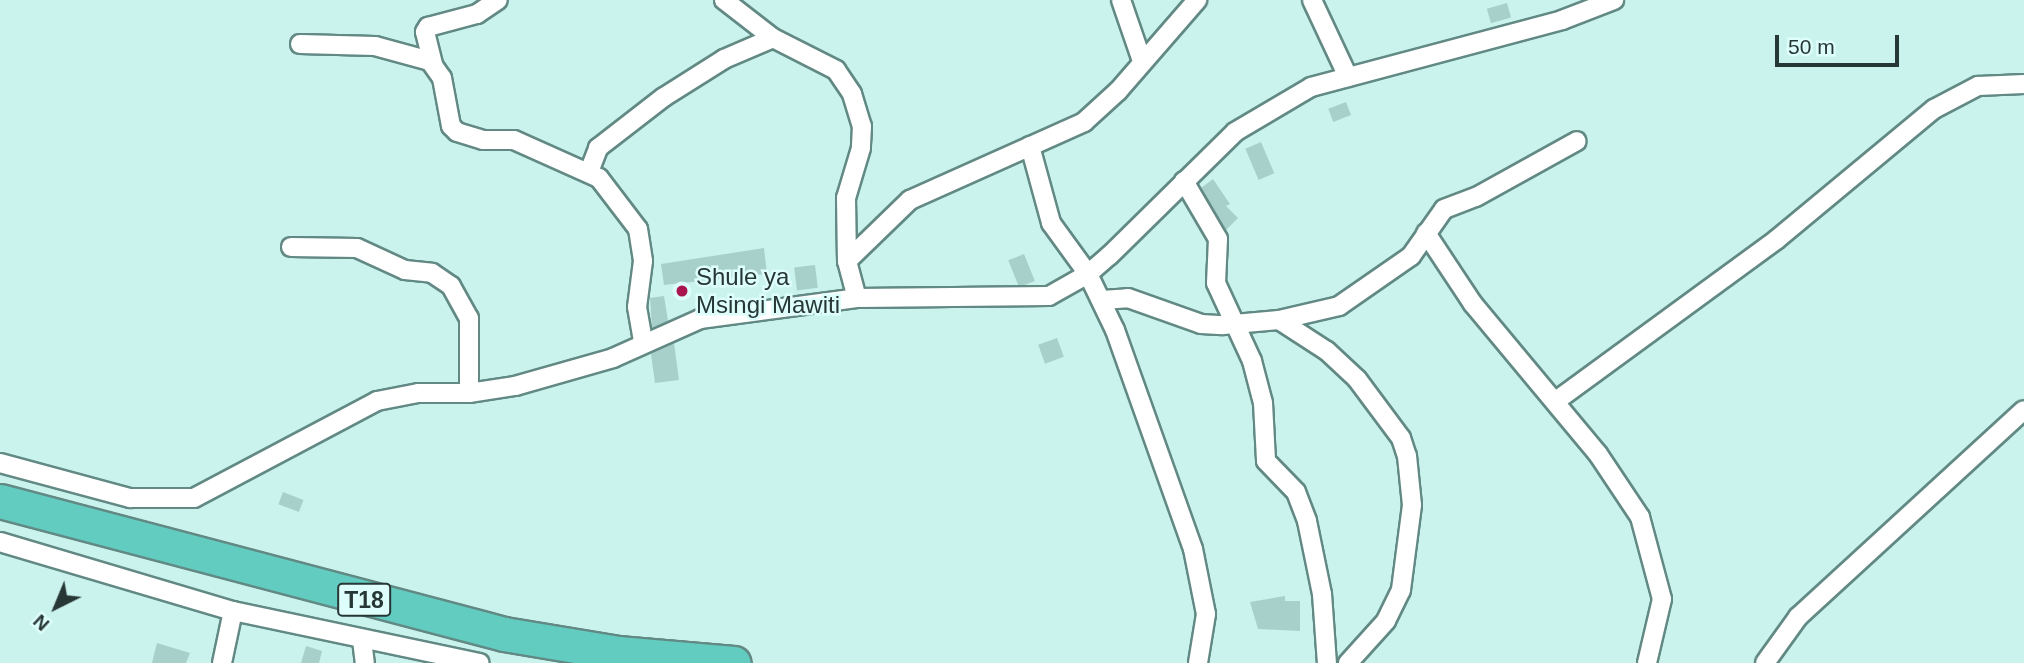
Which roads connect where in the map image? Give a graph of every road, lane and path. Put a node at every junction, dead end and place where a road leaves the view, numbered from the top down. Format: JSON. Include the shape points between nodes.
{"nodes":[{"id":1,"x":498,"y":0,"type":"edge"},
{"id":2,"x":723,"y":0,"type":"edge"},
{"id":3,"x":1121,"y":0,"type":"edge"},
{"id":4,"x":1197,"y":0,"type":"edge"},
{"id":5,"x":1312,"y":0,"type":"edge"},
{"id":6,"x":1614,"y":0,"type":"edge"},
{"id":7,"x":773,"y":38,"type":"junction"},
{"id":8,"x":300,"y":44,"type":"dead end"},
{"id":9,"x":1143,"y":61,"type":"junction"},
{"id":10,"x":433,"y":64,"type":"junction"},
{"id":11,"x":1348,"y":77,"type":"junction"},
{"id":12,"x":2024,"y":83,"type":"edge"},
{"id":13,"x":1577,"y":141,"type":"dead end"},
{"id":14,"x":1030,"y":146,"type":"junction"},
{"id":15,"x":589,"y":172,"type":"junction"},
{"id":16,"x":1184,"y":181,"type":"junction"},
{"id":17,"x":1426,"y":233,"type":"junction"},
{"id":18,"x":291,"y":247,"type":"dead end"},
{"id":19,"x":847,"y":261,"type":"junction"},
{"id":20,"x":1088,"y":274,"type":"junction"},
{"id":21,"x":857,"y":298,"type":"junction"},
{"id":22,"x":1102,"y":300,"type":"junction"},
{"id":23,"x":1279,"y":320,"type":"junction"},
{"id":24,"x":1237,"y":324,"type":"junction"},
{"id":25,"x":643,"y":341,"type":"junction"},
{"id":26,"x":469,"y":393,"type":"junction"},
{"id":27,"x":1556,"y":401,"type":"junction"},
{"id":28,"x":2024,"y":410,"type":"edge"},
{"id":29,"x":0,"y":463,"type":"edge"},
{"id":30,"x":0,"y":501,"type":"edge"},
{"id":31,"x":0,"y":542,"type":"edge"},
{"id":32,"x":233,"y":611,"type":"junction"},
{"id":33,"x":362,"y":640,"type":"junction"},
{"id":34,"x":617,"y":658,"type":"edge"},
{"id":35,"x":222,"y":663,"type":"edge"},
{"id":36,"x":365,"y":663,"type":"edge"},
{"id":37,"x":474,"y":663,"type":"edge"},
{"id":38,"x":734,"y":663,"type":"edge"},
{"id":39,"x":1198,"y":663,"type":"edge"},
{"id":40,"x":1327,"y":663,"type":"edge"},
{"id":41,"x":1348,"y":663,"type":"edge"},
{"id":42,"x":1647,"y":663,"type":"edge"},
{"id":43,"x":1765,"y":663,"type":"edge"}],
"edges":[{"from":1,"to":10,"type":"street","via":[[477,14],[428,27],[425,32]]},
{"from":2,"to":7,"type":"street"},
{"from":3,"to":9,"type":"street"},
{"from":4,"to":9,"type":"street"},
{"from":5,"to":11,"type":"street"},
{"from":6,"to":11,"type":"street","via":[[1562,20]]},
{"from":7,"to":15,"type":"street","via":[[724,59],[655,104],[598,148]]},
{"from":7,"to":19,"type":"street","via":[[830,66],[852,94],[862,127],[861,148],[846,198]]},
{"from":8,"to":10,"type":"street","via":[[375,46]]},
{"from":9,"to":14,"type":"street","via":[[1084,122]]},
{"from":10,"to":15,"type":"street","via":[[442,78],[451,126],[457,132],[483,140],[514,140]]},
{"from":11,"to":16,"type":"street","via":[[1311,87],[1259,114]]},
{"from":12,"to":27,"type":"street","via":[[1978,86],[1934,110],[1776,240]]},
{"from":13,"to":17,"type":"street","via":[[1476,197],[1444,209]]},
{"from":14,"to":19,"type":"street","via":[[911,200]]},
{"from":14,"to":20,"type":"street","via":[[1051,223]]},
{"from":15,"to":25,"type":"street","via":[[638,229],[643,261],[638,307]]},
{"from":16,"to":20,"type":"street"},
{"from":16,"to":24,"type":"street","via":[[1218,239],[1216,283]]},
{"from":17,"to":23,"type":"street","via":[[1411,256],[1362,294],[1339,306]]},
{"from":17,"to":27,"type":"street","via":[[1472,304]]},
{"from":18,"to":26,"type":"street","via":[[357,248],[405,270],[432,273],[452,286],[469,318]]},
{"from":19,"to":21,"type":"street"},
{"from":20,"to":21,"type":"street","via":[[1041,298]]},
{"from":20,"to":22,"type":"street"},
{"from":21,"to":25,"type":"street","via":[[700,319]]},
{"from":22,"to":24,"type":"street","via":[[1128,298],[1201,324]]},
{"from":22,"to":39,"type":"street","via":[[1193,550],[1206,614]]},
{"from":23,"to":24,"type":"street"},
{"from":23,"to":41,"type":"street","via":[[1327,351],[1357,379],[1401,439],[1407,456],[1412,505],[1401,590],[1386,621]]},
{"from":24,"to":40,"type":"street","via":[[1263,403],[1266,461],[1296,492],[1307,521],[1322,594]]},
{"from":25,"to":26,"type":"street","via":[[613,358],[515,386]]},
{"from":26,"to":29,"type":"street","via":[[418,393],[377,401],[194,498],[130,498]]},
{"from":27,"to":42,"type":"street","via":[[1640,517],[1662,599]]},
{"from":28,"to":43,"type":"street","via":[[1798,617]]},
{"from":30,"to":34,"type":"highway","number":"T18","via":[[397,608]]},
{"from":31,"to":32,"type":"street"},
{"from":32,"to":33,"type":"street"},
{"from":32,"to":35,"type":"street"},
{"from":33,"to":36,"type":"street"},
{"from":33,"to":37,"type":"street"},
{"from":34,"to":38,"type":"highway","number":"T18"}]}
